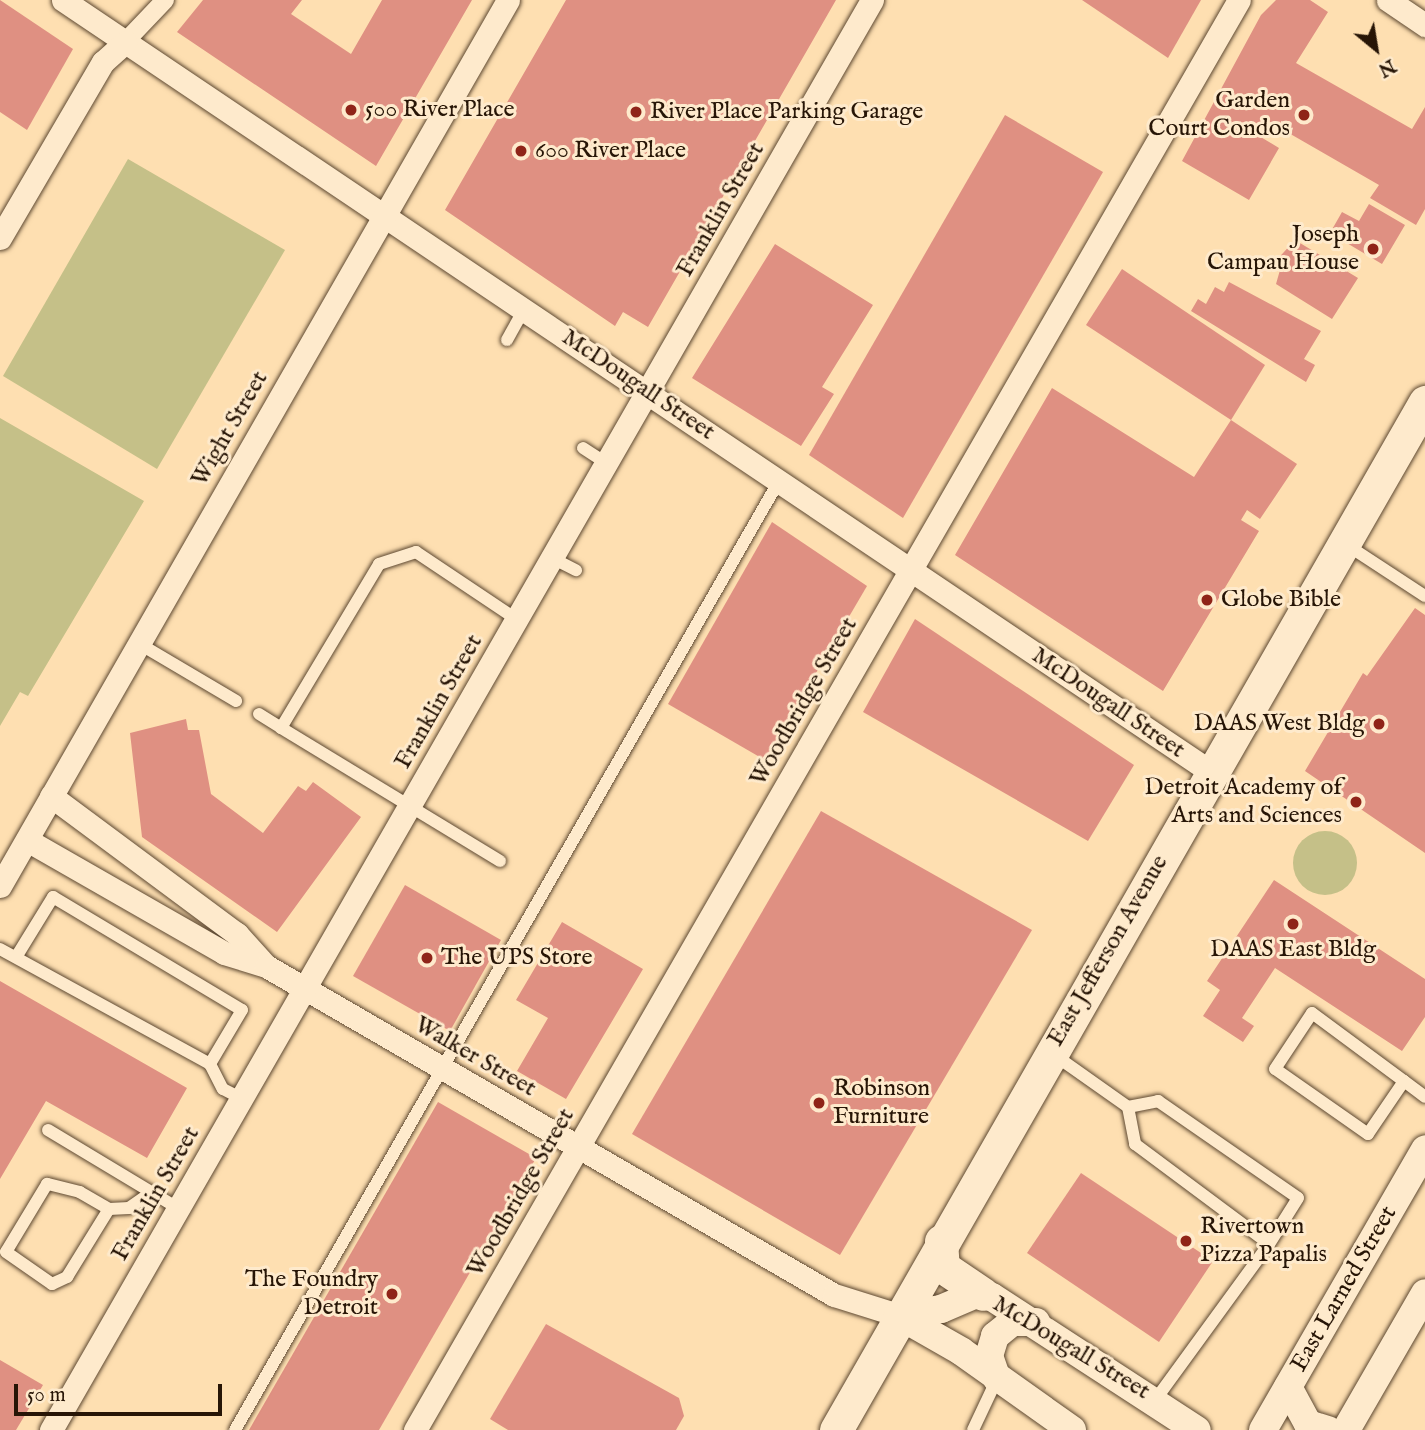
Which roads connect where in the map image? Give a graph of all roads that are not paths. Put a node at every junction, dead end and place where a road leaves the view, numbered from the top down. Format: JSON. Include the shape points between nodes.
{"nodes":[{"id":1,"x":63,"y":0,"type":"edge"},
{"id":2,"x":165,"y":0,"type":"edge"},
{"id":3,"x":508,"y":0,"type":"edge"},
{"id":4,"x":872,"y":0,"type":"edge"},
{"id":5,"x":1239,"y":0,"type":"edge"},
{"id":6,"x":1388,"y":0,"type":"edge"},
{"id":7,"x":1425,"y":25,"type":"edge"},
{"id":8,"x":125,"y":42,"type":"junction"},
{"id":9,"x":384,"y":215,"type":"junction"},
{"id":10,"x":0,"y":238,"type":"edge"},
{"id":11,"x":524,"y":309,"type":"junction"},
{"id":12,"x":507,"y":340,"type":"dead end"},
{"id":13,"x":648,"y":391,"type":"junction"},
{"id":14,"x":1425,"y":402,"type":"edge"},
{"id":15,"x":583,"y":448,"type":"dead end"},
{"id":16,"x":606,"y":464,"type":"junction"},
{"id":17,"x":779,"y":481,"type":"junction"},
{"id":18,"x":1343,"y":543,"type":"junction"},
{"id":19,"x":552,"y":558,"type":"junction"},
{"id":20,"x":911,"y":569,"type":"junction"},
{"id":21,"x":576,"y":570,"type":"dead end"},
{"id":22,"x":1425,"y":596,"type":"edge"},
{"id":23,"x":516,"y":619,"type":"junction"},
{"id":24,"x":138,"y":643,"type":"junction"},
{"id":25,"x":236,"y":701,"type":"dead end"},
{"id":26,"x":259,"y":715,"type":"dead end"},
{"id":27,"x":281,"y":728,"type":"junction"},
{"id":28,"x":1211,"y":772,"type":"junction"},
{"id":29,"x":51,"y":796,"type":"junction"},
{"id":30,"x":409,"y":807,"type":"junction"},
{"id":31,"x":27,"y":840,"type":"junction"},
{"id":32,"x":500,"y":861,"type":"dead end"},
{"id":33,"x":0,"y":886,"type":"edge"},
{"id":34,"x":178,"y":891,"type":"junction"},
{"id":35,"x":161,"y":918,"type":"junction"},
{"id":36,"x":0,"y":949,"type":"edge"},
{"id":37,"x":18,"y":954,"type":"junction"},
{"id":38,"x":266,"y":967,"type":"junction"},
{"id":39,"x":304,"y":988,"type":"junction"},
{"id":40,"x":1050,"y":1052,"type":"junction"},
{"id":41,"x":210,"y":1064,"type":"junction"},
{"id":42,"x":443,"y":1068,"type":"junction"},
{"id":43,"x":1404,"y":1081,"type":"junction"},
{"id":44,"x":1425,"y":1097,"type":"edge"},
{"id":45,"x":241,"y":1098,"type":"junction"},
{"id":46,"x":1128,"y":1107,"type":"junction"},
{"id":47,"x":48,"y":1130,"type":"dead end"},
{"id":48,"x":579,"y":1147,"type":"junction"},
{"id":49,"x":1425,"y":1149,"type":"edge"},
{"id":50,"x":152,"y":1192,"type":"junction"},
{"id":51,"x":178,"y":1208,"type":"junction"},
{"id":52,"x":109,"y":1209,"type":"junction"},
{"id":53,"x":941,"y":1241,"type":"junction"},
{"id":54,"x":1269,"y":1244,"type":"junction"},
{"id":55,"x":1425,"y":1293,"type":"edge"},
{"id":56,"x":983,"y":1294,"type":"junction"},
{"id":57,"x":898,"y":1315,"type":"junction"},
{"id":58,"x":1036,"y":1322,"type":"junction"},
{"id":59,"x":997,"y":1379,"type":"junction"},
{"id":60,"x":1288,"y":1387,"type":"junction"},
{"id":61,"x":1178,"y":1418,"type":"edge"},
{"id":62,"x":1338,"y":1429,"type":"edge"},
{"id":63,"x":51,"y":1430,"type":"edge"},
{"id":64,"x":235,"y":1430,"type":"edge"},
{"id":65,"x":415,"y":1430,"type":"edge"},
{"id":66,"x":836,"y":1430,"type":"edge"},
{"id":67,"x":973,"y":1430,"type":"edge"},
{"id":68,"x":1072,"y":1430,"type":"edge"},
{"id":69,"x":1263,"y":1430,"type":"edge"}],
"edges":[{"from":1,"to":8,"type":"street","name":"McDougall Street"},
{"from":2,"to":8,"type":"street"},
{"from":3,"to":9,"type":"street","name":"Wight Street"},
{"from":4,"to":13,"type":"street","name":"Franklin Street"},
{"from":5,"to":20,"type":"street","name":"Woodbridge Street"},
{"from":6,"to":7,"type":"street"},
{"from":8,"to":9,"type":"street","name":"McDougall Street"},
{"from":8,"to":10,"type":"street","via":[[103,62]]},
{"from":9,"to":11,"type":"street","name":"McDougall Street"},
{"from":9,"to":24,"type":"street","name":"Wight Street"},
{"from":11,"to":12,"type":"lane"},
{"from":11,"to":13,"type":"street","name":"McDougall Street"},
{"from":13,"to":16,"type":"street","name":"Franklin Street"},
{"from":13,"to":17,"type":"street","name":"McDougall Street"},
{"from":14,"to":18,"type":"main road","name":"East Jefferson Avenue"},
{"from":15,"to":16,"type":"lane"},
{"from":16,"to":19,"type":"street","name":"Franklin Street"},
{"from":17,"to":20,"type":"street","name":"McDougall Street"},
{"from":17,"to":42,"type":"lane"},
{"from":18,"to":22,"type":"lane"},
{"from":18,"to":28,"type":"main road","name":"East Jefferson Avenue"},
{"from":19,"to":21,"type":"lane"},
{"from":19,"to":23,"type":"street","name":"Franklin Street"},
{"from":20,"to":28,"type":"street","name":"McDougall Street"},
{"from":20,"to":48,"type":"street","name":"Woodbridge Street"},
{"from":23,"to":27,"type":"lane","via":[[416,552],[379,564]]},
{"from":23,"to":30,"type":"street","name":"Franklin Street"},
{"from":24,"to":25,"type":"lane"},
{"from":24,"to":29,"type":"street","name":"Wight Street"},
{"from":26,"to":27,"type":"lane"},
{"from":27,"to":30,"type":"lane"},
{"from":28,"to":40,"type":"main road","name":"East Jefferson Avenue"},
{"from":29,"to":31,"type":"street","name":"Wight Street"},
{"from":29,"to":34,"type":"street"},
{"from":30,"to":32,"type":"lane"},
{"from":30,"to":39,"type":"street","name":"Franklin Street"},
{"from":31,"to":33,"type":"street","name":"Wight Street"},
{"from":31,"to":35,"type":"street","name":"Walker Street"},
{"from":34,"to":35,"type":"lane"},
{"from":34,"to":38,"type":"street","via":[[237,934]]},
{"from":35,"to":38,"type":"street","name":"Walker Street","via":[[224,953]]},
{"from":36,"to":37,"type":"lane"},
{"from":37,"to":41,"type":"lane"},
{"from":37,"to":41,"type":"lane","via":[[53,897],[242,1010]]},
{"from":38,"to":39,"type":"street","name":"Walker Street"},
{"from":39,"to":42,"type":"street","name":"Walker Street"},
{"from":39,"to":45,"type":"street","name":"Franklin Street"},
{"from":40,"to":46,"type":"lane"},
{"from":40,"to":53,"type":"main road","name":"East Jefferson Avenue"},
{"from":41,"to":45,"type":"lane","via":[[223,1089]]},
{"from":42,"to":48,"type":"street","name":"Walker Street"},
{"from":42,"to":64,"type":"lane"},
{"from":43,"to":43,"type":"lane","via":[[1312,1013],[1275,1069],[1368,1134]]},
{"from":43,"to":44,"type":"lane"},
{"from":45,"to":51,"type":"street","name":"Franklin Street"},
{"from":46,"to":54,"type":"lane","via":[[1135,1144]]},
{"from":46,"to":54,"type":"lane","via":[[1158,1101],[1298,1198]]},
{"from":47,"to":50,"type":"lane"},
{"from":48,"to":57,"type":"street","name":"Walker Street","via":[[834,1295]]},
{"from":48,"to":65,"type":"street","name":"Woodbridge Street"},
{"from":49,"to":60,"type":"street","name":"East Larned Street"},
{"from":50,"to":51,"type":"lane"},
{"from":50,"to":52,"type":"lane","via":[[129,1208]]},
{"from":51,"to":63,"type":"street","name":"Franklin Street"},
{"from":52,"to":52,"type":"lane","via":[[67,1277],[52,1284],[6,1252],[47,1184],[80,1192]]},
{"from":53,"to":56,"type":"main road","via":[[943,1268]]},
{"from":53,"to":57,"type":"main road","name":"East Jefferson Avenue"},
{"from":54,"to":61,"type":"lane"},
{"from":55,"to":62,"type":"street"},
{"from":56,"to":57,"type":"street","name":"McDougall Street"},
{"from":56,"to":58,"type":"street","name":"McDougall Street"},
{"from":57,"to":59,"type":"street"},
{"from":57,"to":66,"type":"main road","name":"East Jefferson Avenue"},
{"from":58,"to":59,"type":"street","via":[[1012,1322],[995,1336],[989,1356]]},
{"from":58,"to":61,"type":"street","name":"McDougall Street"},
{"from":59,"to":67,"type":"lane"},
{"from":59,"to":68,"type":"street"},
{"from":60,"to":62,"type":"street","via":[[1308,1424]]},
{"from":60,"to":69,"type":"street","name":"East Larned Street"}]}
